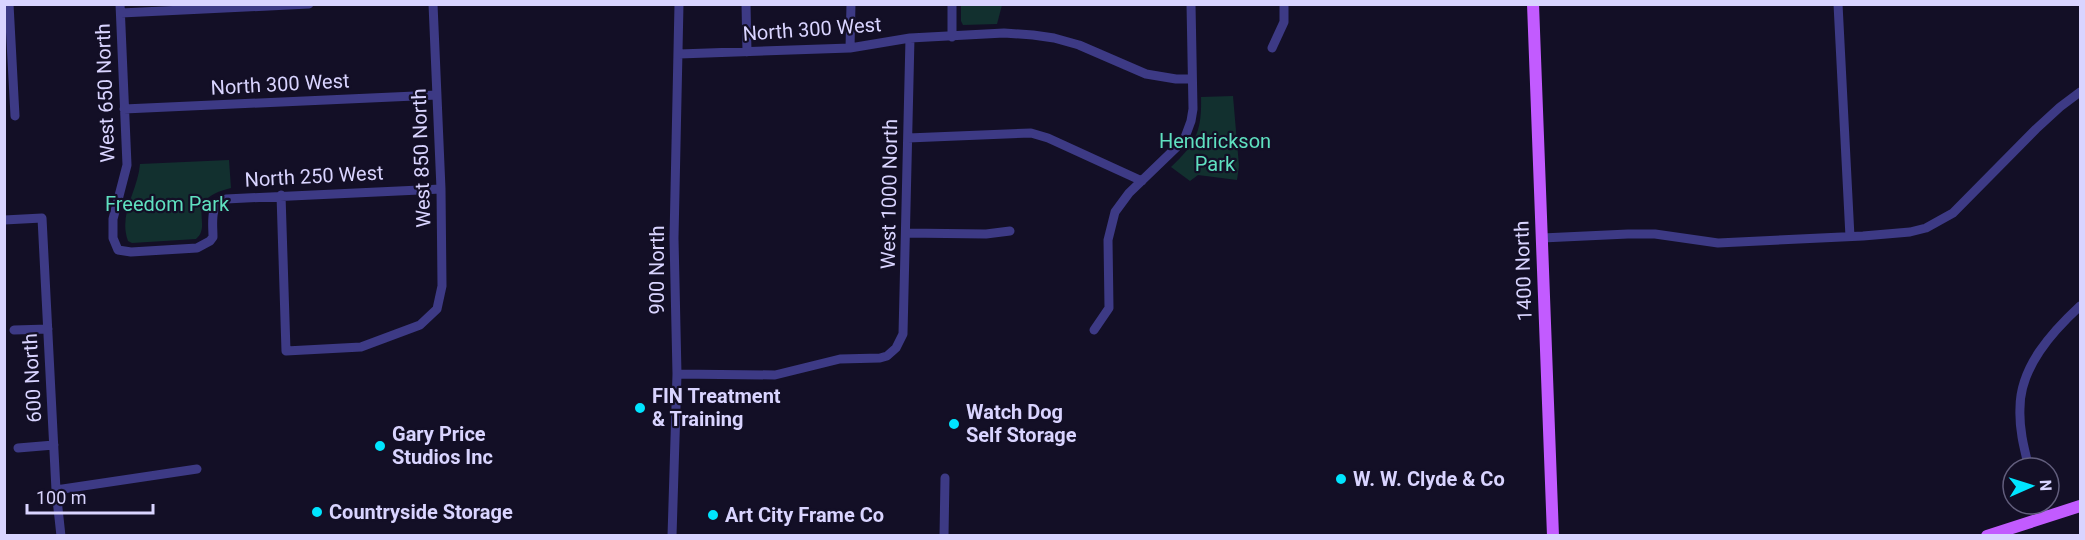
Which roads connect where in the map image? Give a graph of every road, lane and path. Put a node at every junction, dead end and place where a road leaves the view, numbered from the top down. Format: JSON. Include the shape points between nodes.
{"nodes":[{"id":1,"x":9,"y":4,"type":"edge"},
{"id":2,"x":309,"y":4,"type":"edge"},
{"id":3,"x":433,"y":4,"type":"edge"},
{"id":4,"x":679,"y":4,"type":"edge"},
{"id":5,"x":746,"y":4,"type":"edge"},
{"id":6,"x":851,"y":4,"type":"edge"},
{"id":7,"x":952,"y":4,"type":"edge"},
{"id":8,"x":1191,"y":4,"type":"edge"},
{"id":9,"x":1284,"y":4,"type":"edge"},
{"id":10,"x":1533,"y":4,"type":"edge"},
{"id":11,"x":1838,"y":4,"type":"edge"},
{"id":12,"x":121,"y":9,"type":"edge"},
{"id":13,"x":952,"y":37,"type":"junction"},
{"id":14,"x":910,"y":38,"type":"junction"},
{"id":15,"x":850,"y":48,"type":"junction"},
{"id":16,"x":1272,"y":48,"type":"dead end"},
{"id":17,"x":747,"y":52,"type":"junction"},
{"id":18,"x":679,"y":54,"type":"junction"},
{"id":19,"x":1192,"y":79,"type":"junction"},
{"id":20,"x":2080,"y":92,"type":"edge"},
{"id":21,"x":437,"y":95,"type":"junction"},
{"id":22,"x":124,"y":109,"type":"junction"},
{"id":23,"x":15,"y":116,"type":"dead end"},
{"id":24,"x":908,"y":138,"type":"junction"},
{"id":25,"x":1142,"y":181,"type":"junction"},
{"id":26,"x":441,"y":189,"type":"junction"},
{"id":27,"x":281,"y":195,"type":"junction"},
{"id":28,"x":4,"y":220,"type":"edge"},
{"id":29,"x":1010,"y":231,"type":"dead end"},
{"id":30,"x":906,"y":233,"type":"junction"},
{"id":31,"x":1850,"y":237,"type":"junction"},
{"id":32,"x":1542,"y":238,"type":"junction"},
{"id":33,"x":118,"y":250,"type":"joint"},
{"id":34,"x":2080,"y":306,"type":"edge"},
{"id":35,"x":48,"y":329,"type":"junction"},
{"id":36,"x":14,"y":330,"type":"dead end"},
{"id":37,"x":1094,"y":330,"type":"dead end"},
{"id":38,"x":677,"y":374,"type":"junction"},
{"id":39,"x":54,"y":445,"type":"junction"},
{"id":40,"x":18,"y":448,"type":"dead end"},
{"id":41,"x":2026,"y":456,"type":"edge"},
{"id":42,"x":197,"y":469,"type":"dead end"},
{"id":43,"x":945,"y":478,"type":"dead end"},
{"id":44,"x":56,"y":490,"type":"junction"},
{"id":45,"x":2080,"y":506,"type":"edge"},
{"id":46,"x":2045,"y":517,"type":"joint"},
{"id":47,"x":61,"y":536,"type":"edge"},
{"id":48,"x":672,"y":536,"type":"edge"},
{"id":49,"x":944,"y":536,"type":"edge"},
{"id":50,"x":1553,"y":536,"type":"edge"},
{"id":51,"x":1988,"y":536,"type":"edge"}],
"edges":[{"from":1,"to":23,"type":"street"},
{"from":2,"to":12,"type":"street"},
{"from":3,"to":21,"type":"street","name":"West 850 North"},
{"from":4,"to":18,"type":"street","name":"900 North"},
{"from":5,"to":17,"type":"street"},
{"from":6,"to":15,"type":"street"},
{"from":7,"to":13,"type":"street"},
{"from":8,"to":19,"type":"street"},
{"from":9,"to":16,"type":"street","via":[[1284,22]]},
{"from":10,"to":32,"type":"main road","name":"1400 North"},
{"from":11,"to":31,"type":"street"},
{"from":12,"to":22,"type":"street","name":"West 650 North"},
{"from":13,"to":14,"type":"street","name":"North 300 West"},
{"from":13,"to":19,"type":"street","name":"North 300 West","via":[[1004,33],[1053,38],[1146,74]]},
{"from":14,"to":15,"type":"street","name":"North 300 West"},
{"from":14,"to":24,"type":"street","name":"West 1000 North"},
{"from":15,"to":17,"type":"street","name":"North 300 West"},
{"from":17,"to":18,"type":"street","name":"North 300 West"},
{"from":18,"to":38,"type":"street","name":"900 North","via":[[674,238]]},
{"from":19,"to":25,"type":"street","via":[[1191,121],[1184,140]]},
{"from":20,"to":31,"type":"street","via":[[2036,129],[1953,213],[1910,232]]},
{"from":21,"to":22,"type":"street","name":"North 300 West"},
{"from":21,"to":26,"type":"street","name":"West 850 North"},
{"from":22,"to":33,"type":"street","name":"West 650 North","via":[[127,165],[113,219],[113,238]]},
{"from":24,"to":25,"type":"street","via":[[1031,133]]},
{"from":24,"to":30,"type":"street","name":"West 1000 North"},
{"from":25,"to":37,"type":"street","via":[[1122,201],[1113,219],[1108,240],[1109,308]]},
{"from":26,"to":27,"type":"street","name":"North 250 West"},
{"from":26,"to":27,"type":"street","name":"West 850 North","via":[[442,286],[437,309],[420,325],[361,347],[286,351]]},
{"from":27,"to":33,"type":"street","name":"North 250 West","via":[[220,200],[214,210],[213,237],[197,248]]},
{"from":28,"to":35,"type":"street","name":"600 North","via":[[42,218]]},
{"from":29,"to":30,"type":"street"},
{"from":30,"to":38,"type":"street","name":"West 1000 North","via":[[903,334],[887,356],[840,359],[784,375]]},
{"from":31,"to":32,"type":"street","via":[[1718,243],[1655,234]]},
{"from":32,"to":50,"type":"main road","name":"1400 North"},
{"from":34,"to":41,"type":"street","via":[[2029,368],[2020,405]]},
{"from":35,"to":36,"type":"street"},
{"from":35,"to":39,"type":"street","name":"600 North"},
{"from":38,"to":48,"type":"street","name":"900 North"},
{"from":39,"to":40,"type":"street"},
{"from":39,"to":44,"type":"street","name":"600 North"},
{"from":42,"to":44,"type":"street"},
{"from":43,"to":49,"type":"street"},
{"from":44,"to":47,"type":"street","name":"600 North"},
{"from":45,"to":46,"type":"main road"},
{"from":46,"to":51,"type":"main road"}]}
